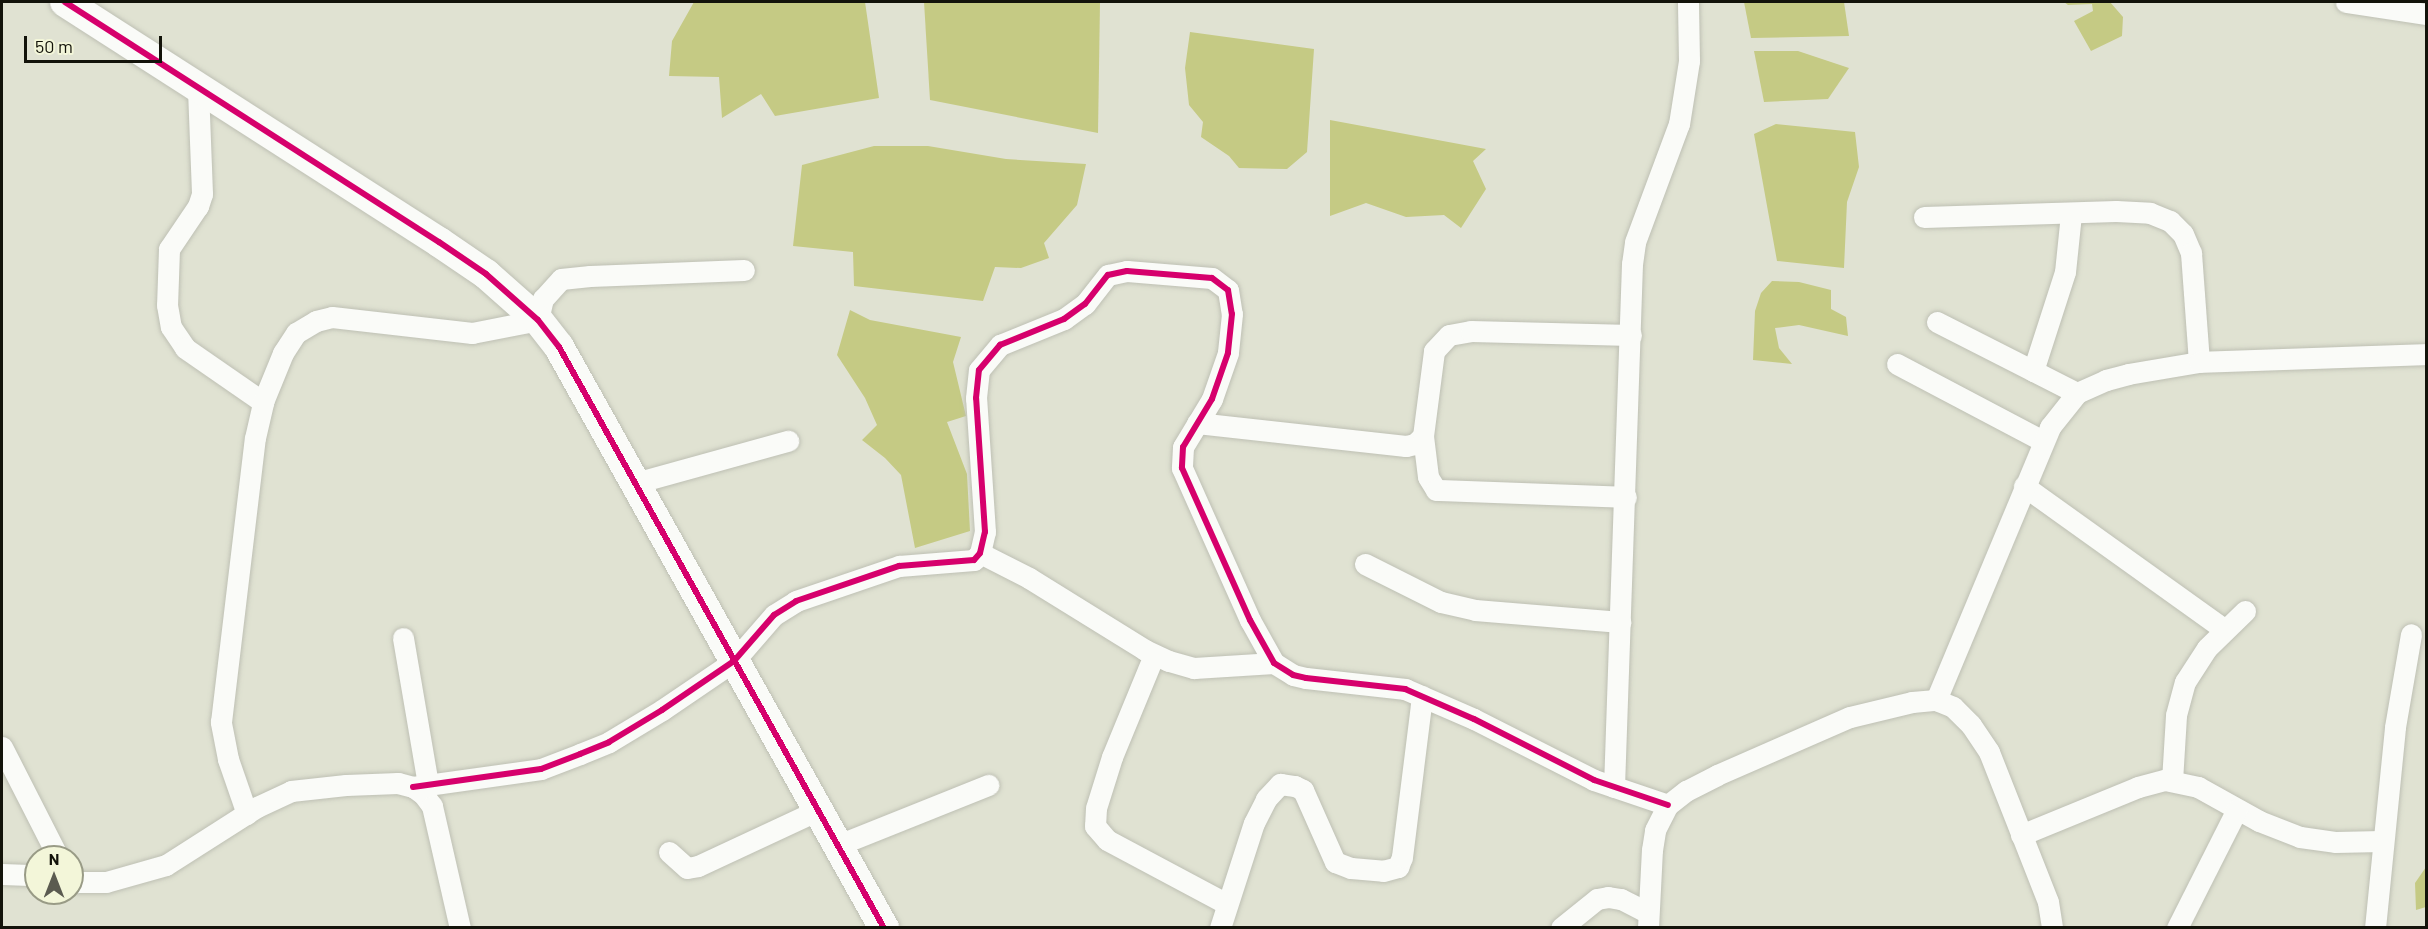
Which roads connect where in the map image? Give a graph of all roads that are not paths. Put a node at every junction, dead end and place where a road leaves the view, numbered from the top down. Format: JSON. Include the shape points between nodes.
{"nodes":[{"id":1,"x":65,"y":2,"type":"edge"},
{"id":2,"x":1688,"y":2,"type":"edge"},
{"id":3,"x":2346,"y":2,"type":"edge"},
{"id":4,"x":2427,"y":14,"type":"edge"},
{"id":5,"x":198,"y":89,"type":"junction"},
{"id":6,"x":2071,"y":214,"type":"junction"},
{"id":7,"x":1923,"y":217,"type":"dead end"},
{"id":8,"x":744,"y":270,"type":"dead end"},
{"id":9,"x":538,"y":320,"type":"junction"},
{"id":10,"x":1937,"y":322,"type":"dead end"},
{"id":11,"x":1631,"y":334,"type":"junction"},
{"id":12,"x":2427,"y":354,"type":"edge"},
{"id":13,"x":2199,"y":362,"type":"junction"},
{"id":14,"x":1897,"y":364,"type":"dead end"},
{"id":15,"x":2033,"y":371,"type":"junction"},
{"id":16,"x":2077,"y":393,"type":"junction"},
{"id":17,"x":263,"y":402,"type":"junction"},
{"id":18,"x":1197,"y":423,"type":"junction"},
{"id":19,"x":1423,"y":436,"type":"junction"},
{"id":20,"x":788,"y":441,"type":"dead end"},
{"id":21,"x":2043,"y":441,"type":"junction"},
{"id":22,"x":635,"y":483,"type":"junction"},
{"id":23,"x":2024,"y":486,"type":"junction"},
{"id":24,"x":1626,"y":497,"type":"junction"},
{"id":25,"x":980,"y":553,"type":"junction"},
{"id":26,"x":1365,"y":564,"type":"dead end"},
{"id":27,"x":2245,"y":610,"type":"dead end"},
{"id":28,"x":1621,"y":622,"type":"junction"},
{"id":29,"x":2225,"y":630,"type":"junction"},
{"id":30,"x":2411,"y":634,"type":"dead end"},
{"id":31,"x":403,"y":638,"type":"dead end"},
{"id":32,"x":1154,"y":655,"type":"junction"},
{"id":33,"x":734,"y":661,"type":"junction"},
{"id":34,"x":1274,"y":663,"type":"junction"},
{"id":35,"x":1422,"y":696,"type":"junction"},
{"id":36,"x":1936,"y":700,"type":"junction"},
{"id":37,"x":2,"y":747,"type":"edge"},
{"id":38,"x":2172,"y":781,"type":"junction"},
{"id":39,"x":988,"y":785,"type":"dead end"},
{"id":40,"x":421,"y":786,"type":"junction"},
{"id":41,"x":1614,"y":787,"type":"junction"},
{"id":42,"x":1668,"y":806,"type":"junction"},
{"id":43,"x":2237,"y":808,"type":"junction"},
{"id":44,"x":818,"y":810,"type":"junction"},
{"id":45,"x":248,"y":814,"type":"junction"},
{"id":46,"x":2022,"y":835,"type":"junction"},
{"id":47,"x":2382,"y":841,"type":"junction"},
{"id":48,"x":52,"y":845,"type":"edge"},
{"id":49,"x":838,"y":845,"type":"junction"},
{"id":50,"x":669,"y":852,"type":"dead end"},
{"id":51,"x":2,"y":874,"type":"edge"},
{"id":52,"x":24,"y":874,"type":"edge"},
{"id":53,"x":84,"y":883,"type":"edge"},
{"id":54,"x":1227,"y":904,"type":"junction"},
{"id":55,"x":1648,"y":920,"type":"edge"},
{"id":56,"x":460,"y":927,"type":"edge"},
{"id":57,"x":884,"y":927,"type":"edge"},
{"id":58,"x":1220,"y":927,"type":"edge"},
{"id":59,"x":1561,"y":927,"type":"edge"},
{"id":60,"x":2052,"y":927,"type":"edge"},
{"id":61,"x":2177,"y":927,"type":"edge"},
{"id":62,"x":2375,"y":927,"type":"edge"}],
"edges":[{"from":1,"to":5,"type":"street"},
{"from":2,"to":11,"type":"street","via":[[1690,50],[1681,114],[1635,242]]},
{"from":3,"to":4,"type":"street"},
{"from":5,"to":9,"type":"street","via":[[440,242],[486,274]]},
{"from":5,"to":17,"type":"street","via":[[202,194],[170,249],[167,306],[171,327],[185,348]]},
{"from":6,"to":7,"type":"street"},
{"from":6,"to":13,"type":"street","via":[[2150,213],[2170,221],[2183,234],[2191,254]]},
{"from":6,"to":15,"type":"street","via":[[2065,272]]},
{"from":8,"to":9,"type":"street","via":[[561,279],[543,299]]},
{"from":9,"to":17,"type":"street","via":[[472,333],[440,332],[350,317],[316,321],[296,333],[283,353]]},
{"from":9,"to":22,"type":"street","via":[[559,347]]},
{"from":10,"to":15,"type":"street"},
{"from":11,"to":19,"type":"street","via":[[1471,331],[1449,336],[1434,351]]},
{"from":11,"to":24,"type":"street"},
{"from":12,"to":13,"type":"street"},
{"from":13,"to":16,"type":"street","via":[[2106,380]]},
{"from":14,"to":21,"type":"street"},
{"from":15,"to":16,"type":"street"},
{"from":16,"to":21,"type":"street"},
{"from":17,"to":45,"type":"street","via":[[255,438],[221,722],[228,759]]},
{"from":18,"to":19,"type":"street","via":[[1398,446],[1415,444]]},
{"from":18,"to":25,"type":"street","via":[[1218,385],[1228,353],[1232,314],[1228,290],[1212,278],[1171,272],[1117,271],[1108,275],[1078,310],[1000,345],[978,370],[976,398],[985,532]]},
{"from":18,"to":34,"type":"street","via":[[1183,447],[1184,474],[1245,610]]},
{"from":19,"to":24,"type":"street","via":[[1428,477],[1436,490]]},
{"from":20,"to":22,"type":"street"},
{"from":21,"to":23,"type":"street"},
{"from":22,"to":33,"type":"street"},
{"from":23,"to":29,"type":"street"},
{"from":23,"to":36,"type":"street"},
{"from":24,"to":28,"type":"street"},
{"from":25,"to":32,"type":"street","via":[[1029,578]]},
{"from":25,"to":33,"type":"street","via":[[967,562],[884,569],[796,601],[774,615]]},
{"from":26,"to":28,"type":"street","via":[[1430,597],[1475,610]]},
{"from":27,"to":29,"type":"street"},
{"from":28,"to":41,"type":"street"},
{"from":29,"to":38,"type":"street","via":[[2207,648],[2185,682],[2176,715]]},
{"from":30,"to":47,"type":"street"},
{"from":31,"to":40,"type":"street"},
{"from":32,"to":34,"type":"street","via":[[1194,668]]},
{"from":32,"to":54,"type":"street","via":[[1112,757],[1096,808],[1095,826],[1107,840]]},
{"from":33,"to":40,"type":"street","via":[[662,710],[580,754],[541,769]]},
{"from":33,"to":44,"type":"street"},
{"from":34,"to":35,"type":"street","via":[[1306,678],[1385,685]]},
{"from":35,"to":41,"type":"street"},
{"from":35,"to":54,"type":"street","via":[[1398,867],[1383,871],[1335,862],[1303,790],[1280,784],[1266,799],[1254,823]]},
{"from":36,"to":42,"type":"street","via":[[1850,717],[1717,775],[1686,791]]},
{"from":36,"to":46,"type":"street","via":[[1953,707],[1989,752]]},
{"from":37,"to":48,"type":"street"},
{"from":38,"to":43,"type":"street","via":[[2198,787]]},
{"from":38,"to":46,"type":"street","via":[[2138,787]]},
{"from":39,"to":49,"type":"street"},
{"from":40,"to":45,"type":"street","via":[[398,783],[301,788]]},
{"from":40,"to":56,"type":"street","via":[[432,806]]},
{"from":41,"to":42,"type":"street"},
{"from":42,"to":55,"type":"street","via":[[1655,830],[1648,877]]},
{"from":43,"to":47,"type":"street","via":[[2300,837],[2335,842]]},
{"from":43,"to":61,"type":"street"},
{"from":44,"to":49,"type":"street"},
{"from":44,"to":50,"type":"street","via":[[698,866],[687,868]]},
{"from":45,"to":53,"type":"street","via":[[179,859],[150,871]]},
{"from":46,"to":60,"type":"street","via":[[2048,902]]},
{"from":47,"to":62,"type":"street"},
{"from":49,"to":57,"type":"street"},
{"from":51,"to":52,"type":"street"},
{"from":54,"to":58,"type":"street"},
{"from":55,"to":59,"type":"street","via":[[1621,899],[1608,897],[1597,899]]}]}
